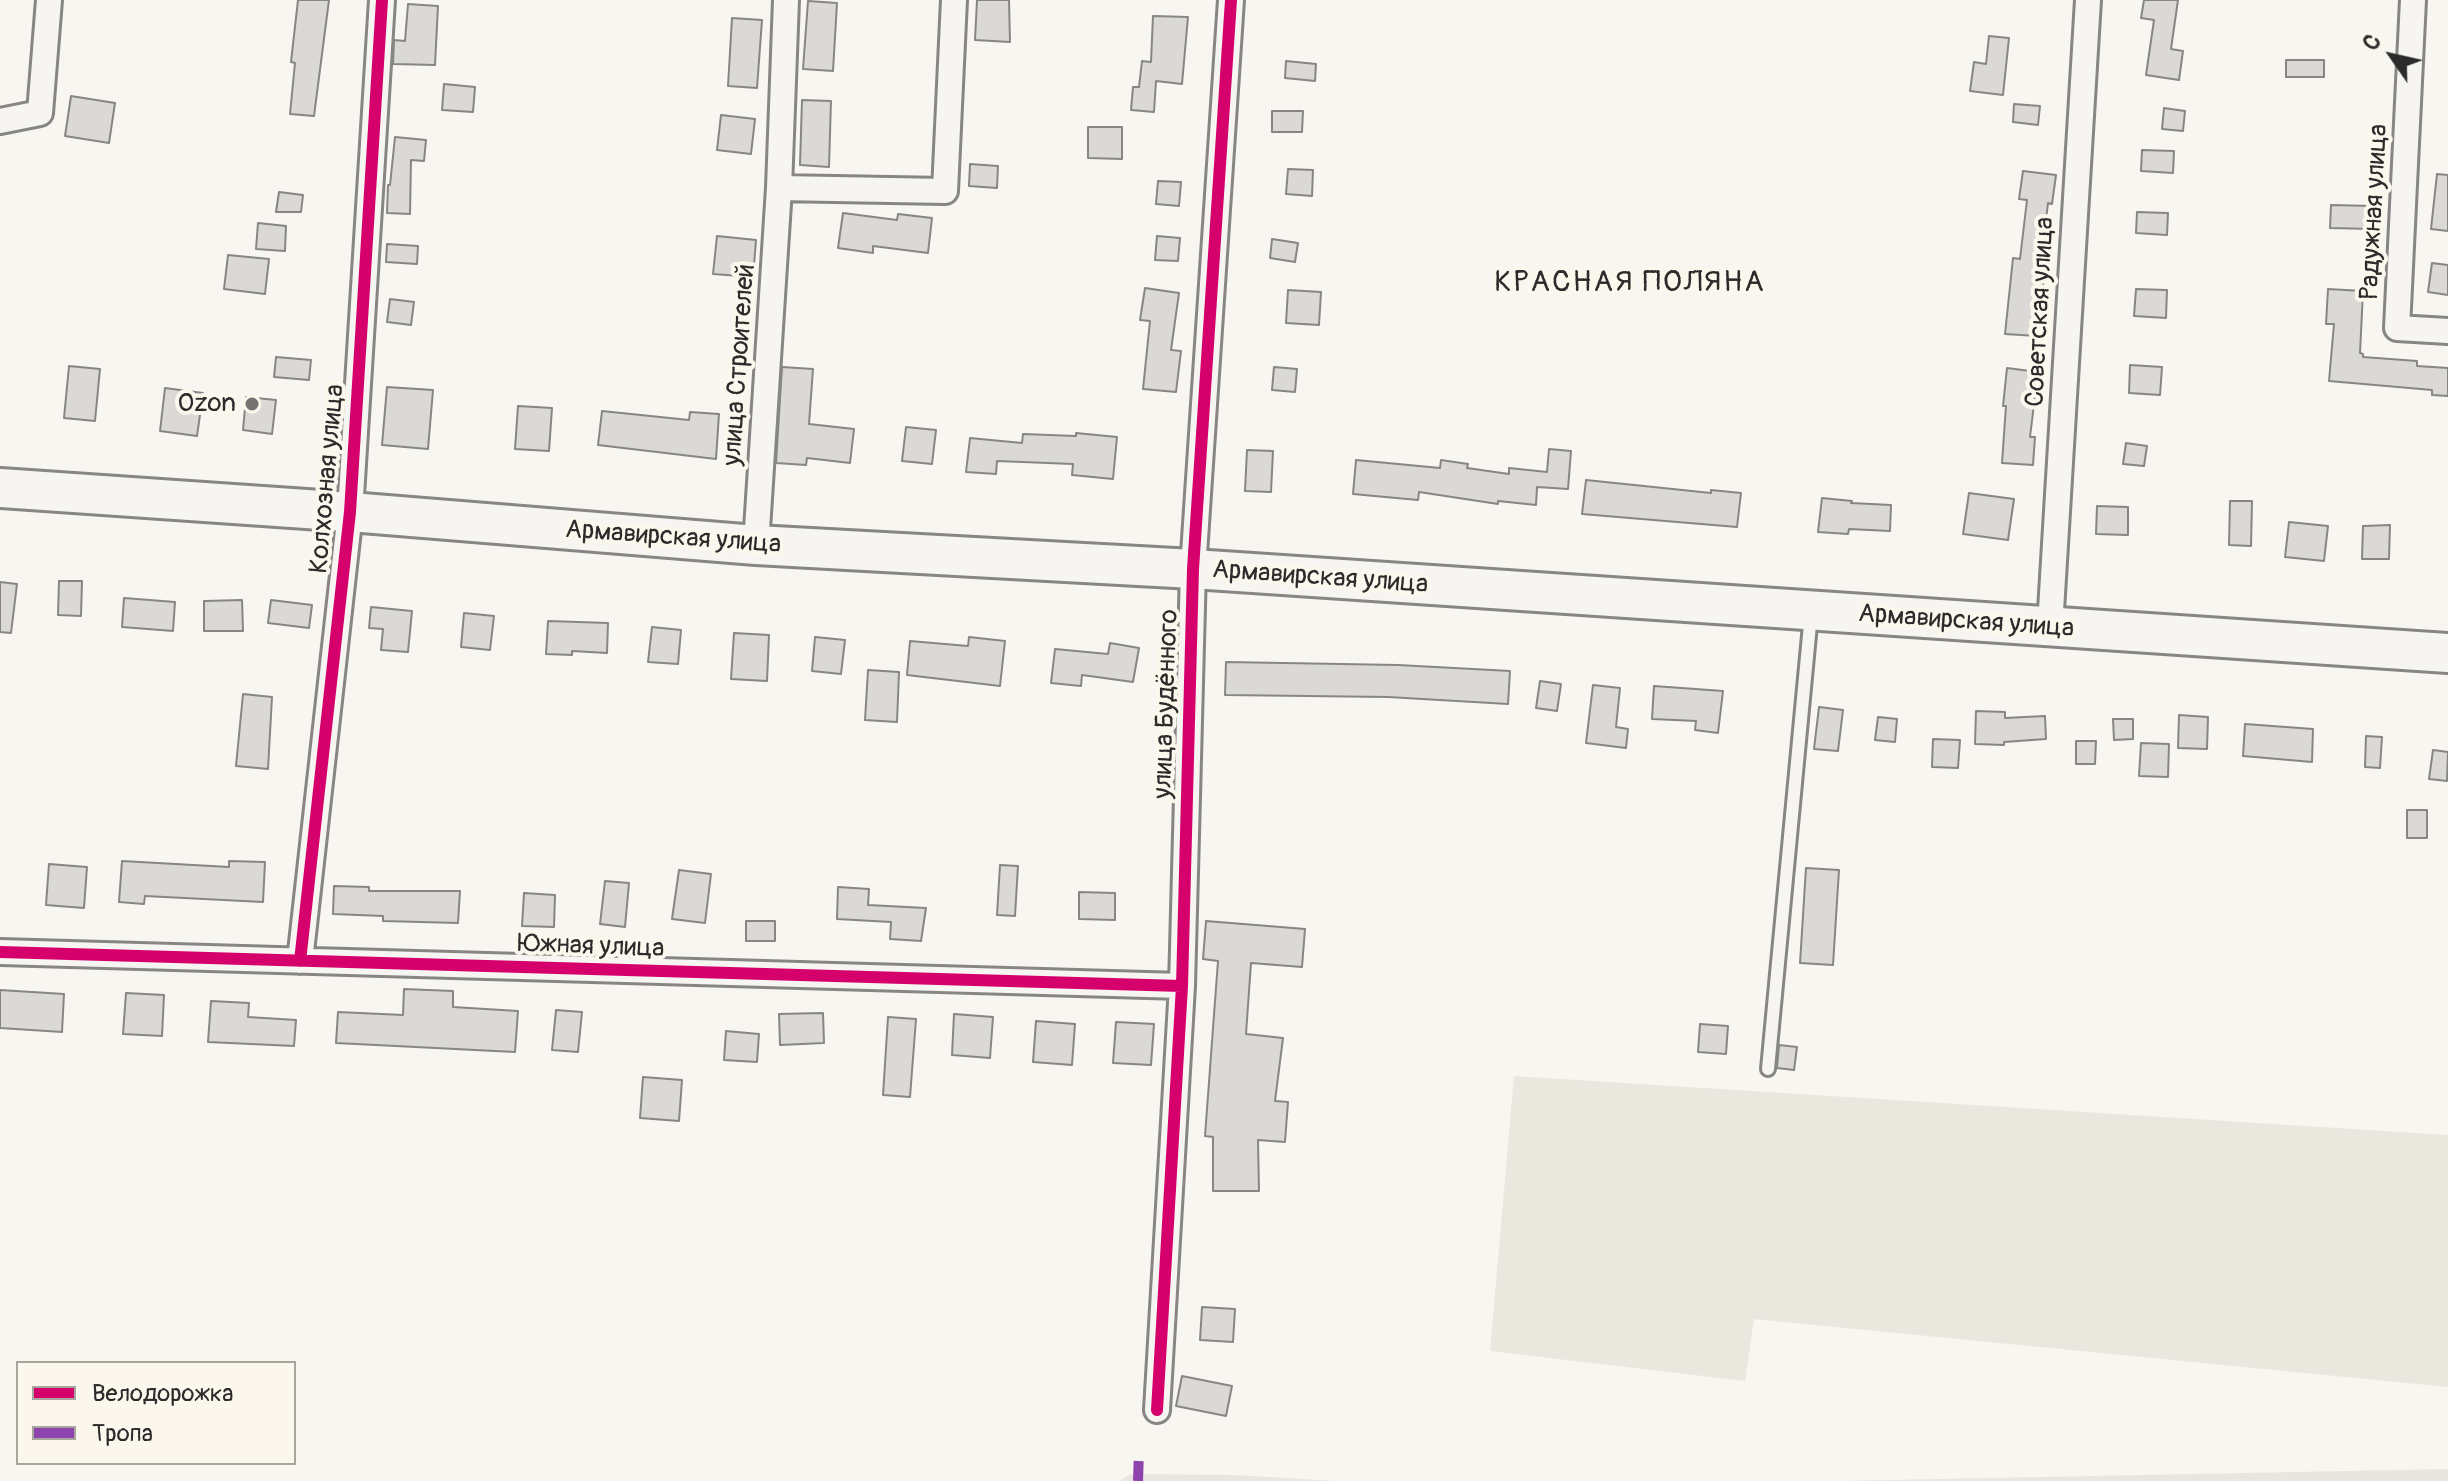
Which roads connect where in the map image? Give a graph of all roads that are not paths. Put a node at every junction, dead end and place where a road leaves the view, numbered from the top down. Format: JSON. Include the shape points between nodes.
{"nodes":[{"id":1,"x":49,"y":0,"type":"edge"},
{"id":2,"x":382,"y":0,"type":"edge"},
{"id":3,"x":786,"y":0,"type":"edge"},
{"id":4,"x":954,"y":0,"type":"edge"},
{"id":5,"x":1231,"y":0,"type":"edge"},
{"id":6,"x":2088,"y":0,"type":"edge"},
{"id":7,"x":2413,"y":0,"type":"edge"},
{"id":8,"x":0,"y":121,"type":"edge"},
{"id":9,"x":779,"y":188,"type":"junction"},
{"id":10,"x":2448,"y":331,"type":"edge"},
{"id":11,"x":0,"y":488,"type":"edge"},
{"id":12,"x":350,"y":512,"type":"junction"},
{"id":13,"x":756,"y":545,"type":"junction"},
{"id":14,"x":1193,"y":569,"type":"junction"},
{"id":15,"x":1811,"y":611,"type":"junction"},
{"id":16,"x":2050,"y":627,"type":"junction"},
{"id":17,"x":2448,"y":653,"type":"edge"},
{"id":18,"x":0,"y":952,"type":"edge"},
{"id":19,"x":300,"y":961,"type":"junction"},
{"id":20,"x":1182,"y":986,"type":"junction"},
{"id":21,"x":1768,"y":1069,"type":"dead end"},
{"id":22,"x":1157,"y":1410,"type":"dead end"}],
"edges":[{"from":1,"to":8,"type":"street","via":[[40,113]]},
{"from":2,"to":12,"type":"street","name":"Колхозная улица"},
{"from":3,"to":9,"type":"street","name":"улица Строителей"},
{"from":4,"to":9,"type":"street","via":[[945,191]]},
{"from":5,"to":14,"type":"street","name":"улица Будённого"},
{"from":6,"to":16,"type":"street","name":"Советская улица"},
{"from":7,"to":10,"type":"street","name":"Радужная улица","via":[[2397,328]]},
{"from":9,"to":13,"type":"street","name":"улица Строителей"},
{"from":11,"to":12,"type":"main road","name":"Армавирская улица"},
{"from":12,"to":13,"type":"main road","name":"Армавирская улица"},
{"from":12,"to":19,"type":"street","name":"Колхозная улица"},
{"from":13,"to":14,"type":"main road","name":"Армавирская улица"},
{"from":14,"to":15,"type":"main road","name":"Армавирская улица"},
{"from":14,"to":20,"type":"street","name":"улица Будённого"},
{"from":15,"to":16,"type":"main road","name":"Армавирская улица"},
{"from":15,"to":21,"type":"lane"},
{"from":16,"to":17,"type":"main road","name":"Армавирская улица"},
{"from":18,"to":19,"type":"street","name":"Южная улица"},
{"from":19,"to":20,"type":"street","name":"Южная улица"},
{"from":20,"to":22,"type":"street","name":"улица Будённого"}]}
